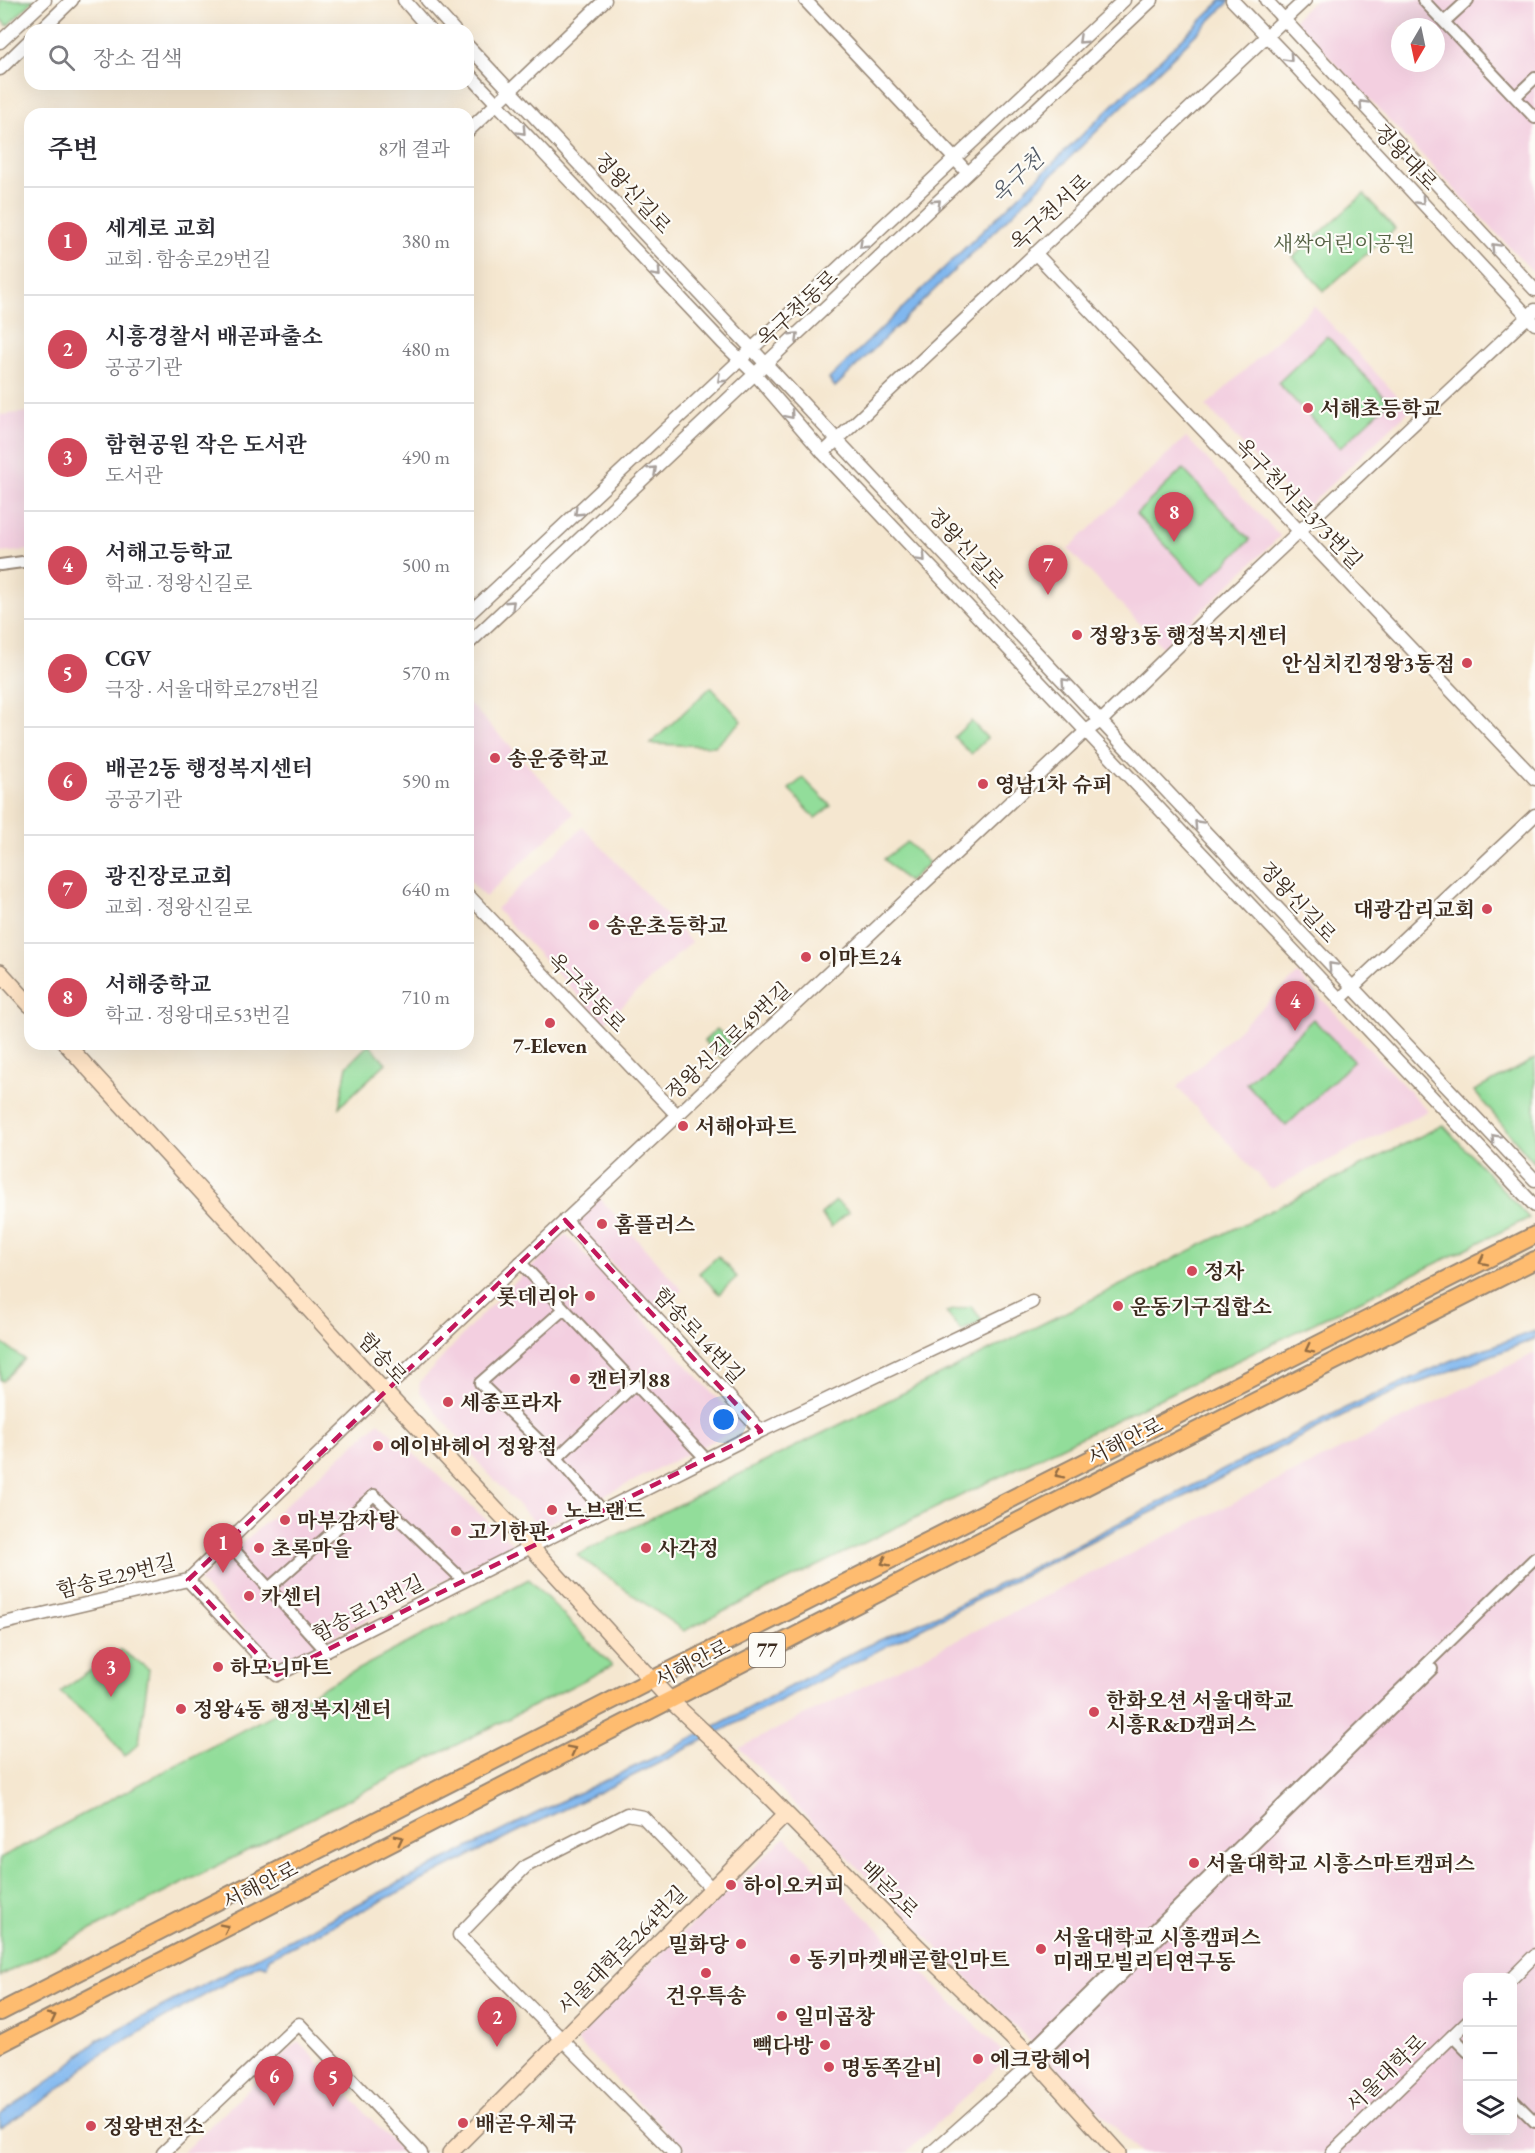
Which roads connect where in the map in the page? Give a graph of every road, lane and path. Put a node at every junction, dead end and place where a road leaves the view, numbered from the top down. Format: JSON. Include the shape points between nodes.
{"nodes":[{"id":1,"x":45,"y":0,"type":"edge"},
{"id":2,"x":72,"y":0,"type":"edge"},
{"id":3,"x":404,"y":0,"type":"edge"},
{"id":4,"x":427,"y":0,"type":"edge"},
{"id":5,"x":605,"y":0,"type":"edge"},
{"id":6,"x":805,"y":0,"type":"edge"},
{"id":7,"x":1124,"y":0,"type":"edge"},
{"id":8,"x":1152,"y":0,"type":"edge"},
{"id":9,"x":1232,"y":0,"type":"edge"},
{"id":10,"x":1266,"y":0,"type":"edge"},
{"id":11,"x":1305,"y":0,"type":"edge"},
{"id":12,"x":1423,"y":0,"type":"edge"},
{"id":13,"x":1468,"y":0,"type":"edge"},
{"id":14,"x":1440,"y":18,"type":"edge"},
{"id":15,"x":1284,"y":19,"type":"junction"},
{"id":16,"x":1445,"y":21,"type":"edge"},
{"id":17,"x":1445,"y":23,"type":"edge"},
{"id":18,"x":46,"y":24,"type":"edge"},
{"id":19,"x":425,"y":24,"type":"edge"},
{"id":20,"x":449,"y":24,"type":"edge"},
{"id":21,"x":1267,"y":36,"type":"junction"},
{"id":22,"x":0,"y":42,"type":"edge"},
{"id":23,"x":24,"y":46,"type":"edge"},
{"id":24,"x":474,"y":52,"type":"edge"},
{"id":25,"x":0,"y":69,"type":"edge"},
{"id":26,"x":1535,"y":78,"type":"edge"},
{"id":27,"x":474,"y":80,"type":"edge"},
{"id":28,"x":510,"y":91,"type":"junction"},
{"id":29,"x":1515,"y":97,"type":"junction"},
{"id":30,"x":497,"y":105,"type":"junction"},
{"id":31,"x":1535,"y":118,"type":"edge"},
{"id":32,"x":474,"y":126,"type":"edge"},
{"id":33,"x":955,"y":159,"type":"junction"},
{"id":34,"x":969,"y":173,"type":"junction"},
{"id":35,"x":1035,"y":253,"type":"junction"},
{"id":36,"x":1535,"y":290,"type":"edge"},
{"id":37,"x":1533,"y":317,"type":"edge"},
{"id":38,"x":753,"y":348,"type":"junction"},
{"id":39,"x":741,"y":359,"type":"junction"},
{"id":40,"x":766,"y":363,"type":"junction"},
{"id":41,"x":755,"y":374,"type":"junction"},
{"id":42,"x":837,"y":439,"type":"junction"},
{"id":43,"x":823,"y":453,"type":"junction"},
{"id":44,"x":1299,"y":531,"type":"junction"},
{"id":45,"x":24,"y":562,"type":"edge"},
{"id":46,"x":0,"y":565,"type":"edge"},
{"id":47,"x":474,"y":609,"type":"edge"},
{"id":48,"x":474,"y":638,"type":"edge"},
{"id":49,"x":1101,"y":721,"type":"junction"},
{"id":50,"x":1086,"y":731,"type":"junction"},
{"id":51,"x":1535,"y":780,"type":"edge"},
{"id":52,"x":1535,"y":815,"type":"edge"},
{"id":53,"x":474,"y":901,"type":"edge"},
{"id":54,"x":0,"y":972,"type":"edge"},
{"id":55,"x":1352,"y":987,"type":"junction"},
{"id":56,"x":24,"y":998,"type":"edge"},
{"id":57,"x":1339,"y":1000,"type":"junction"},
{"id":58,"x":71,"y":1050,"type":"edge"},
{"id":59,"x":677,"y":1115,"type":"junction"},
{"id":60,"x":1535,"y":1180,"type":"edge"},
{"id":61,"x":1535,"y":1206,"type":"edge"},
{"id":62,"x":565,"y":1220,"type":"junction"},
{"id":63,"x":1535,"y":1235,"type":"edge"},
{"id":64,"x":1535,"y":1260,"type":"edge"},
{"id":65,"x":520,"y":1262,"type":"junction"},
{"id":66,"x":1032,"y":1302,"type":"dead end"},
{"id":67,"x":564,"y":1309,"type":"junction"},
{"id":68,"x":635,"y":1384,"type":"junction"},
{"id":69,"x":384,"y":1391,"type":"junction"},
{"id":70,"x":761,"y":1431,"type":"junction"},
{"id":71,"x":557,"y":1458,"type":"junction"},
{"id":72,"x":706,"y":1459,"type":"junction"},
{"id":73,"x":603,"y":1511,"type":"junction"},
{"id":74,"x":227,"y":1542,"type":"junction"},
{"id":75,"x":531,"y":1547,"type":"junction"},
{"id":76,"x":1535,"y":1558,"type":"edge"},
{"id":77,"x":1535,"y":1569,"type":"edge"},
{"id":78,"x":188,"y":1580,"type":"junction"},
{"id":79,"x":464,"y":1581,"type":"junction"},
{"id":80,"x":269,"y":1588,"type":"junction"},
{"id":81,"x":0,"y":1624,"type":"edge"},
{"id":82,"x":326,"y":1651,"type":"junction"},
{"id":83,"x":652,"y":1680,"type":"junction"},
{"id":84,"x":670,"y":1700,"type":"junction"},
{"id":85,"x":786,"y":1814,"type":"junction"},
{"id":86,"x":712,"y":1889,"type":"junction"},
{"id":87,"x":1535,"y":1955,"type":"edge"},
{"id":88,"x":1516,"y":1973,"type":"edge"},
{"id":89,"x":0,"y":2012,"type":"edge"},
{"id":90,"x":1463,"y":2025,"type":"edge"},
{"id":91,"x":1452,"y":2036,"type":"junction"},
{"id":92,"x":562,"y":2040,"type":"junction"},
{"id":93,"x":0,"y":2044,"type":"edge"},
{"id":94,"x":1463,"y":2048,"type":"edge"},
{"id":95,"x":1031,"y":2056,"type":"junction"},
{"id":96,"x":1517,"y":2104,"type":"edge"},
{"id":97,"x":1535,"y":2122,"type":"edge"},
{"id":98,"x":163,"y":2153,"type":"edge"},
{"id":99,"x":422,"y":2153,"type":"edge"},
{"id":100,"x":450,"y":2153,"type":"edge"},
{"id":101,"x":674,"y":2153,"type":"edge"},
{"id":102,"x":931,"y":2153,"type":"edge"},
{"id":103,"x":1118,"y":2153,"type":"edge"},
{"id":104,"x":1332,"y":2153,"type":"edge"}],
"edges":[{"from":1,"to":22,"type":"street"},
{"from":2,"to":18,"type":"street"},
{"from":3,"to":19,"type":"street"},
{"from":4,"to":20,"type":"street"},
{"from":5,"to":28,"type":"street"},
{"from":6,"to":33,"type":"street"},
{"from":7,"to":33,"type":"street","name":"옥구천동로","one_way":true},
{"from":8,"to":34,"type":"street","name":"옥구천동로"},
{"from":9,"to":21,"type":"street","name":"정왕대로"},
{"from":10,"to":15,"type":"street","name":"정왕대로"},
{"from":11,"to":15,"type":"street","name":"옥구천서로"},
{"from":12,"to":14,"type":"street"},
{"from":13,"to":16,"type":"street"},
{"from":15,"to":21,"type":"street","name":"옥구천서로"},
{"from":36,"to":15,"type":"street","name":"정왕대로","one_way":true},
{"from":17,"to":29,"type":"street"},
{"from":21,"to":35,"type":"street","name":"옥구천서로"},
{"from":21,"to":37,"type":"street","name":"정왕대로","one_way":true},
{"from":23,"to":25,"type":"street"},
{"from":24,"to":28,"type":"street","name":"정왕신길로"},
{"from":26,"to":29,"type":"street"},
{"from":27,"to":30,"type":"street","name":"정왕신길로"},
{"from":28,"to":30,"type":"street"},
{"from":28,"to":38,"type":"street","name":"정왕신길로"},
{"from":29,"to":31,"type":"street"},
{"from":30,"to":32,"type":"street"},
{"from":30,"to":39,"type":"street","name":"정왕신길로","one_way":true},
{"from":33,"to":34,"type":"street"},
{"from":33,"to":38,"type":"street","name":"옥구천동로","one_way":true},
{"from":40,"to":34,"type":"street","name":"옥구천동로","one_way":true},
{"from":35,"to":42,"type":"street","name":"옥구천서로"},
{"from":35,"to":44,"type":"street","name":"옥구천서로373번길"},
{"from":37,"to":44,"type":"street","name":"정왕신길로49번길"},
{"from":38,"to":39,"type":"street","name":"옥구천동로"},
{"from":38,"to":40,"type":"street","name":"정왕신길로"},
{"from":39,"to":41,"type":"street","name":"정왕신길로"},
{"from":39,"to":47,"type":"street","name":"옥구천동로","one_way":true},
{"from":40,"to":41,"type":"street","name":"옥구천동로"},
{"from":40,"to":42,"type":"street","name":"정왕신길로"},
{"from":41,"to":43,"type":"street","name":"정왕신길로","one_way":true},
{"from":48,"to":41,"type":"street","name":"옥구천동로","one_way":true},
{"from":42,"to":43,"type":"street","name":"옥구천서로"},
{"from":49,"to":42,"type":"street","name":"정왕신길로","one_way":true},
{"from":43,"to":50,"type":"street","name":"정왕신길로","one_way":true},
{"from":44,"to":49,"type":"street","name":"정왕신길로49번길"},
{"from":44,"to":51,"type":"street","name":"옥구천서로373번길"},
{"from":45,"to":46,"type":"street"},
{"from":49,"to":50,"type":"street","name":"정왕신길로49번길"},
{"from":55,"to":49,"type":"street","name":"정왕신길로","one_way":true},
{"from":50,"to":57,"type":"street","name":"정왕신길로"},
{"from":50,"to":59,"type":"street","name":"정왕신길로49번길"},
{"from":52,"to":55,"type":"street"},
{"from":53,"to":59,"type":"street","name":"옥구천동로"},
{"from":54,"to":56,"type":"main road"},
{"from":55,"to":57,"type":"street"},
{"from":60,"to":55,"type":"street","name":"정왕신길로","one_way":true},
{"from":57,"to":61,"type":"street","name":"정왕신길로"},
{"from":58,"to":69,"type":"main road","name":"함송로"},
{"from":59,"to":62,"type":"street","name":"정왕신길로49번길"},
{"from":62,"to":65,"type":"street","name":"정왕신길로49번길"},
{"from":62,"to":70,"type":"street","name":"함송로14번길"},
{"from":63,"to":83,"type":"main road","name":"서해안로","number":"77","one_way":true},
{"from":64,"to":84,"type":"main road","name":"서해안로","number":"77"},
{"from":65,"to":67,"type":"street"},
{"from":65,"to":69,"type":"street","name":"정왕신길로49번길"},
{"from":66,"to":70,"type":"street"},
{"from":67,"to":68,"type":"street"},
{"from":67,"to":71,"type":"street","via":[[480,1383]]},
{"from":68,"to":71,"type":"street"},
{"from":68,"to":72,"type":"street"},
{"from":69,"to":74,"type":"street","name":"함송로29번길"},
{"from":69,"to":75,"type":"main road","name":"함송로"},
{"from":70,"to":72,"type":"street"},
{"from":71,"to":73,"type":"street"},
{"from":72,"to":73,"type":"street"},
{"from":73,"to":75,"type":"street"},
{"from":74,"to":78,"type":"street","name":"함송로29번길"},
{"from":74,"to":80,"type":"street"},
{"from":75,"to":79,"type":"street","name":"함송로13번길"},
{"from":75,"to":83,"type":"main road","name":"함송로"},
{"from":76,"to":95,"type":"street"},
{"from":77,"to":95,"type":"street"},
{"from":78,"to":81,"type":"street","name":"함송로29번길"},
{"from":78,"to":82,"type":"street","name":"함송로13번길","via":[[277,1675]]},
{"from":79,"to":80,"type":"street","name":"함송로13번길","via":[[374,1495]]},
{"from":79,"to":82,"type":"street","name":"함송로13번길"},
{"from":80,"to":82,"type":"street"},
{"from":83,"to":84,"type":"main road","name":"함송로"},
{"from":83,"to":89,"type":"main road","name":"서해안로","number":"77"},
{"from":84,"to":85,"type":"main road","name":"배곧2로"},
{"from":93,"to":84,"type":"main road","name":"서해안로","number":"77","one_way":true},
{"from":85,"to":86,"type":"main road","name":"서울대학로264번길"},
{"from":85,"to":95,"type":"main road","name":"배곧2로"},
{"from":86,"to":92,"type":"main road","name":"서울대학로264번길"},
{"from":86,"to":92,"type":"street","name":"서울대학로264번길","via":[[643,1817],[627,1814],[526,1866],[459,1935]]},
{"from":87,"to":88,"type":"street"},
{"from":90,"to":91,"type":"street","name":"서울대학로"},
{"from":91,"to":94,"type":"street"},
{"from":91,"to":104,"type":"street","name":"서울대학로"},
{"from":92,"to":100,"type":"main road","name":"서울대학로264번길"},
{"from":92,"to":101,"type":"street","name":"서울대학로264번길"},
{"from":95,"to":102,"type":"street"},
{"from":95,"to":103,"type":"main road","name":"배곧2로"},
{"from":96,"to":97,"type":"street"},
{"from":98,"to":99,"type":"street","via":[[299,2024]]}]}
